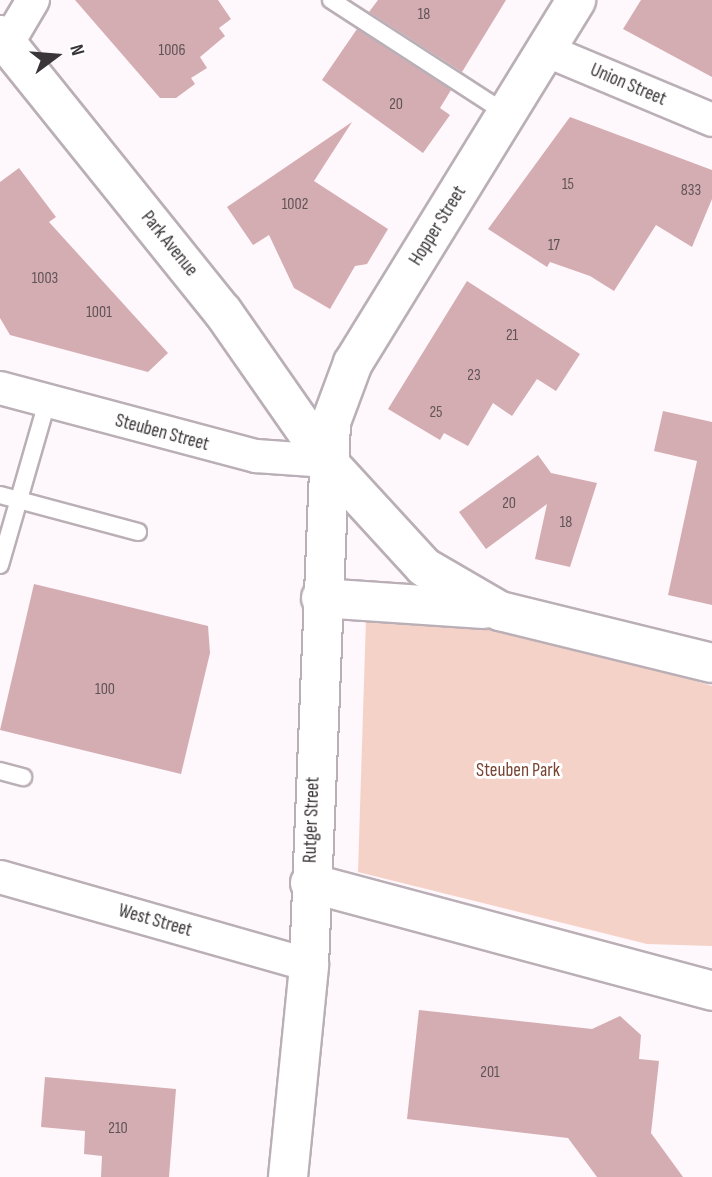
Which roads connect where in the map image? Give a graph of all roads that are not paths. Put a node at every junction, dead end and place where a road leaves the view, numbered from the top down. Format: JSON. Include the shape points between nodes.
{"nodes":[{"id":1,"x":33,"y":0,"type":"edge"},
{"id":2,"x":331,"y":0,"type":"edge"},
{"id":3,"x":576,"y":0,"type":"edge"},
{"id":4,"x":4,"y":39,"type":"edge"},
{"id":5,"x":545,"y":50,"type":"junction"},
{"id":6,"x":507,"y":114,"type":"junction"},
{"id":7,"x":712,"y":120,"type":"edge"},
{"id":8,"x":0,"y":388,"type":"edge"},
{"id":9,"x":47,"y":402,"type":"junction"},
{"id":10,"x":327,"y":461,"type":"junction"},
{"id":11,"x":0,"y":495,"type":"edge"},
{"id":12,"x":19,"y":500,"type":"junction"},
{"id":13,"x":138,"y":532,"type":"dead end"},
{"id":14,"x":0,"y":565,"type":"edge"},
{"id":15,"x":321,"y":598,"type":"junction"},
{"id":16,"x":500,"y":611,"type":"junction"},
{"id":17,"x":712,"y":663,"type":"edge"},
{"id":18,"x":0,"y":771,"type":"edge"},
{"id":19,"x":23,"y":777,"type":"dead end"},
{"id":20,"x":0,"y":877,"type":"edge"},
{"id":21,"x":310,"y":883,"type":"junction"},
{"id":22,"x":309,"y":965,"type":"junction"},
{"id":23,"x":712,"y":970,"type":"edge"},
{"id":24,"x":676,"y":978,"type":"junction"},
{"id":25,"x":712,"y":992,"type":"edge"},
{"id":26,"x":288,"y":1177,"type":"edge"}],
"edges":[{"from":1,"to":4,"type":"street"},
{"from":2,"to":6,"type":"lane"},
{"from":3,"to":5,"type":"street","name":"Hopper Street"},
{"from":4,"to":10,"type":"street","name":"Park Avenue","via":[[223,312]]},
{"from":5,"to":6,"type":"street","name":"Hopper Street"},
{"from":5,"to":7,"type":"street","name":"Union Street"},
{"from":6,"to":10,"type":"street","name":"Hopper Street","via":[[354,363],[331,422]]},
{"from":8,"to":9,"type":"street","name":"Steuben Street"},
{"from":9,"to":10,"type":"street","name":"Steuben Street","via":[[256,456]]},
{"from":9,"to":12,"type":"lane"},
{"from":10,"to":15,"type":"street","name":"Rutger Street"},
{"from":10,"to":16,"type":"street","via":[[424,567]]},
{"from":11,"to":12,"type":"lane"},
{"from":12,"to":13,"type":"lane"},
{"from":12,"to":14,"type":"lane"},
{"from":15,"to":16,"type":"street"},
{"from":15,"to":21,"type":"street","name":"Rutger Street"},
{"from":16,"to":17,"type":"street"},
{"from":18,"to":19,"type":"lane"},
{"from":20,"to":22,"type":"street","name":"West Street"},
{"from":21,"to":22,"type":"street","name":"Rutger Street"},
{"from":21,"to":24,"type":"street"},
{"from":22,"to":26,"type":"street","name":"Rutger Street"},
{"from":23,"to":24,"type":"street"},
{"from":24,"to":25,"type":"street"}]}
